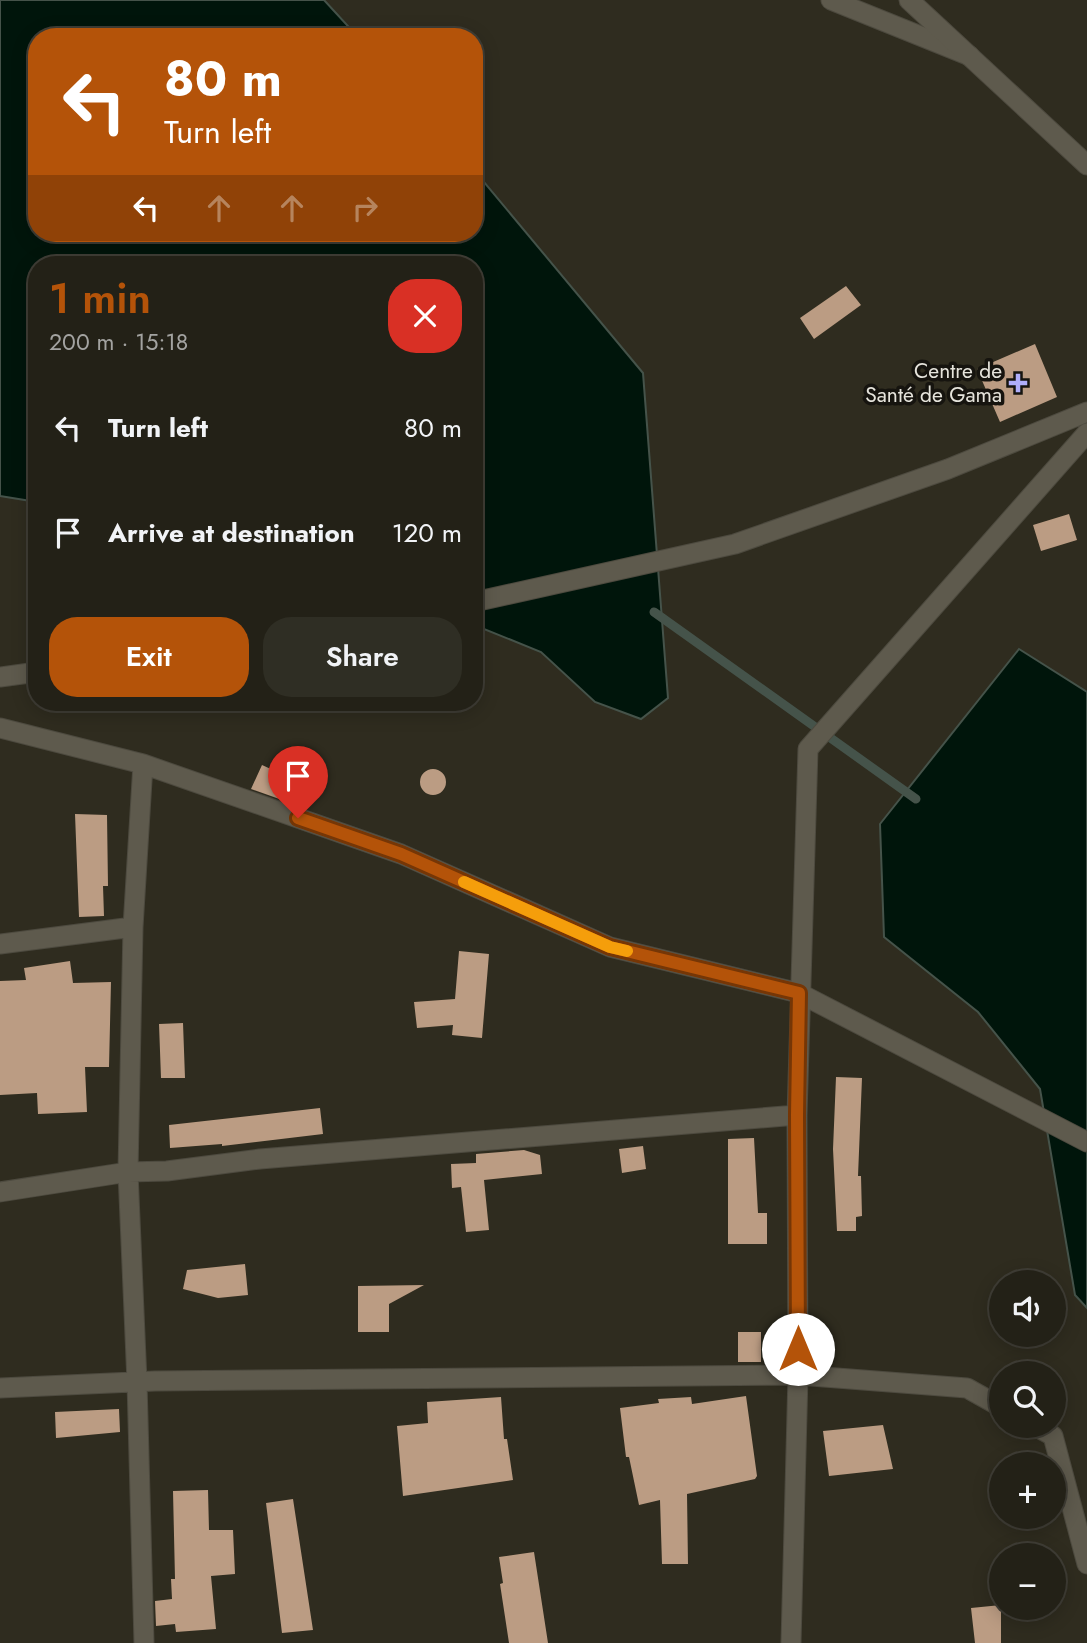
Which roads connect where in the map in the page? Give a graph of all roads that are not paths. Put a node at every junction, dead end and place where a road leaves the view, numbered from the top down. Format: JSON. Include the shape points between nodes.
{"nodes":[{"id":1,"x":831,"y":0,"type":"edge"},
{"id":2,"x":909,"y":0,"type":"edge"},
{"id":3,"x":970,"y":57,"type":"junction"},
{"id":4,"x":1087,"y":165,"type":"edge"},
{"id":5,"x":1087,"y":412,"type":"edge"},
{"id":6,"x":1087,"y":433,"type":"edge"},
{"id":7,"x":483,"y":600,"type":"edge"},
{"id":8,"x":28,"y":673,"type":"edge"},
{"id":9,"x":0,"y":677,"type":"edge"},
{"id":10,"x":0,"y":728,"type":"edge"},
{"id":11,"x":143,"y":764,"type":"junction"},
{"id":12,"x":133,"y":927,"type":"junction"},
{"id":13,"x":0,"y":944,"type":"edge"},
{"id":14,"x":799,"y":993,"type":"junction"},
{"id":15,"x":797,"y":1115,"type":"junction"},
{"id":16,"x":1087,"y":1142,"type":"edge"},
{"id":17,"x":128,"y":1172,"type":"junction"},
{"id":18,"x":0,"y":1192,"type":"edge"},
{"id":19,"x":798,"y":1376,"type":"junction"},
{"id":20,"x":137,"y":1382,"type":"junction"},
{"id":21,"x":0,"y":1388,"type":"edge"},
{"id":22,"x":989,"y":1400,"type":"edge"},
{"id":23,"x":1054,"y":1438,"type":"edge"},
{"id":24,"x":1087,"y":1564,"type":"edge"},
{"id":25,"x":144,"y":1643,"type":"edge"},
{"id":26,"x":791,"y":1643,"type":"edge"}],
"edges":[{"from":1,"to":3,"type":"street"},
{"from":2,"to":3,"type":"street"},
{"from":3,"to":4,"type":"street"},
{"from":5,"to":7,"type":"street","via":[[947,469],[735,544]]},
{"from":6,"to":14,"type":"street","via":[[808,749]]},
{"from":8,"to":9,"type":"street"},
{"from":10,"to":11,"type":"street"},
{"from":11,"to":12,"type":"street"},
{"from":11,"to":14,"type":"street","via":[[401,854],[610,947]]},
{"from":12,"to":13,"type":"street"},
{"from":12,"to":17,"type":"street"},
{"from":14,"to":15,"type":"street"},
{"from":14,"to":16,"type":"street"},
{"from":15,"to":17,"type":"street"},
{"from":15,"to":19,"type":"street"},
{"from":17,"to":18,"type":"street"},
{"from":17,"to":20,"type":"street"},
{"from":19,"to":20,"type":"street"},
{"from":19,"to":22,"type":"street","via":[[967,1388]]},
{"from":19,"to":26,"type":"street"},
{"from":20,"to":21,"type":"street"},
{"from":20,"to":25,"type":"street"},
{"from":23,"to":24,"type":"street"}]}
